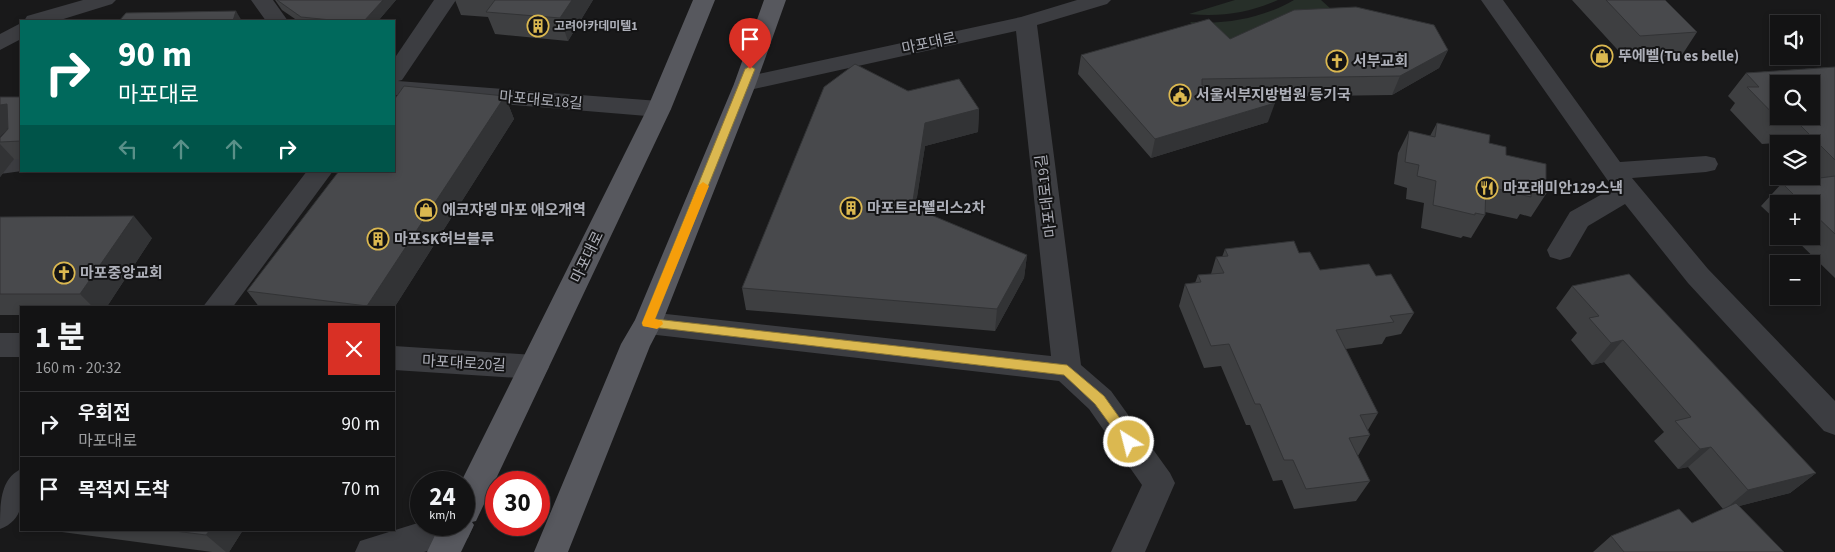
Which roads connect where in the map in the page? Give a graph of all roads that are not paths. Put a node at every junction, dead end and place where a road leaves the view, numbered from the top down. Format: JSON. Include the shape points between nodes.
{"nodes":[{"id":1,"x":105,"y":0,"type":"edge"},
{"id":2,"x":262,"y":0,"type":"edge"},
{"id":3,"x":445,"y":0,"type":"edge"},
{"id":4,"x":704,"y":0,"type":"edge"},
{"id":5,"x":767,"y":0,"type":"edge"},
{"id":6,"x":775,"y":0,"type":"edge"},
{"id":7,"x":1100,"y":0,"type":"edge"},
{"id":8,"x":1492,"y":0,"type":"edge"},
{"id":9,"x":38,"y":20,"type":"edge"},
{"id":10,"x":276,"y":20,"type":"edge"},
{"id":11,"x":1026,"y":22,"type":"junction"},
{"id":12,"x":20,"y":31,"type":"edge"},
{"id":13,"x":761,"y":39,"type":"junction"},
{"id":14,"x":0,"y":43,"type":"edge"},
{"id":15,"x":395,"y":74,"type":"edge"},
{"id":16,"x":745,"y":84,"type":"junction"},
{"id":17,"x":395,"y":88,"type":"edge"},
{"id":18,"x":659,"y":109,"type":"junction"},
{"id":19,"x":1706,"y":164,"type":"dead end"},
{"id":20,"x":320,"y":172,"type":"edge"},
{"id":21,"x":1620,"y":181,"type":"junction"},
{"id":22,"x":1560,"y":250,"type":"dead end"},
{"id":23,"x":218,"y":306,"type":"edge"},
{"id":24,"x":648,"y":323,"type":"junction"},
{"id":25,"x":0,"y":345,"type":"edge"},
{"id":26,"x":20,"y":345,"type":"edge"},
{"id":27,"x":395,"y":358,"type":"edge"},
{"id":28,"x":534,"y":367,"type":"junction"},
{"id":29,"x":1067,"y":370,"type":"junction"},
{"id":30,"x":1835,"y":422,"type":"edge"},
{"id":31,"x":20,"y":484,"type":"edge"},
{"id":32,"x":475,"y":488,"type":"edge"},
{"id":33,"x":0,"y":514,"type":"edge"},
{"id":34,"x":430,"y":536,"type":"edge"},
{"id":35,"x":372,"y":552,"type":"edge"},
{"id":36,"x":551,"y":552,"type":"edge"},
{"id":37,"x":1128,"y":552,"type":"edge"}],
"edges":[{"from":1,"to":9,"type":"street"},
{"from":2,"to":10,"type":"street"},
{"from":3,"to":15,"type":"street"},
{"from":4,"to":18,"type":"main road","name":"마포대로"},
{"from":5,"to":13,"type":"street"},
{"from":6,"to":13,"type":"main road"},
{"from":7,"to":11,"type":"street","name":"마포대로"},
{"from":8,"to":21,"type":"street"},
{"from":11,"to":16,"type":"street","name":"마포대로"},
{"from":11,"to":29,"type":"street","name":"마포대로19길"},
{"from":12,"to":14,"type":"street"},
{"from":13,"to":16,"type":"main road"},
{"from":16,"to":24,"type":"main road"},
{"from":17,"to":18,"type":"street","name":"마포대로18길"},
{"from":18,"to":28,"type":"main road","name":"마포대로"},
{"from":19,"to":21,"type":"street"},
{"from":20,"to":23,"type":"street"},
{"from":21,"to":22,"type":"street","via":[[1579,219]]},
{"from":21,"to":30,"type":"street","via":[[1698,276]]},
{"from":24,"to":29,"type":"street"},
{"from":24,"to":36,"type":"main road","via":[[636,344]]},
{"from":25,"to":26,"type":"street"},
{"from":27,"to":28,"type":"street","name":"마포대로20길"},
{"from":28,"to":32,"type":"main road","name":"마포대로"},
{"from":29,"to":37,"type":"street","via":[[1100,400],[1159,483]]},
{"from":31,"to":33,"type":"street"},
{"from":34,"to":35,"type":"street","name":"마포대로"}]}
